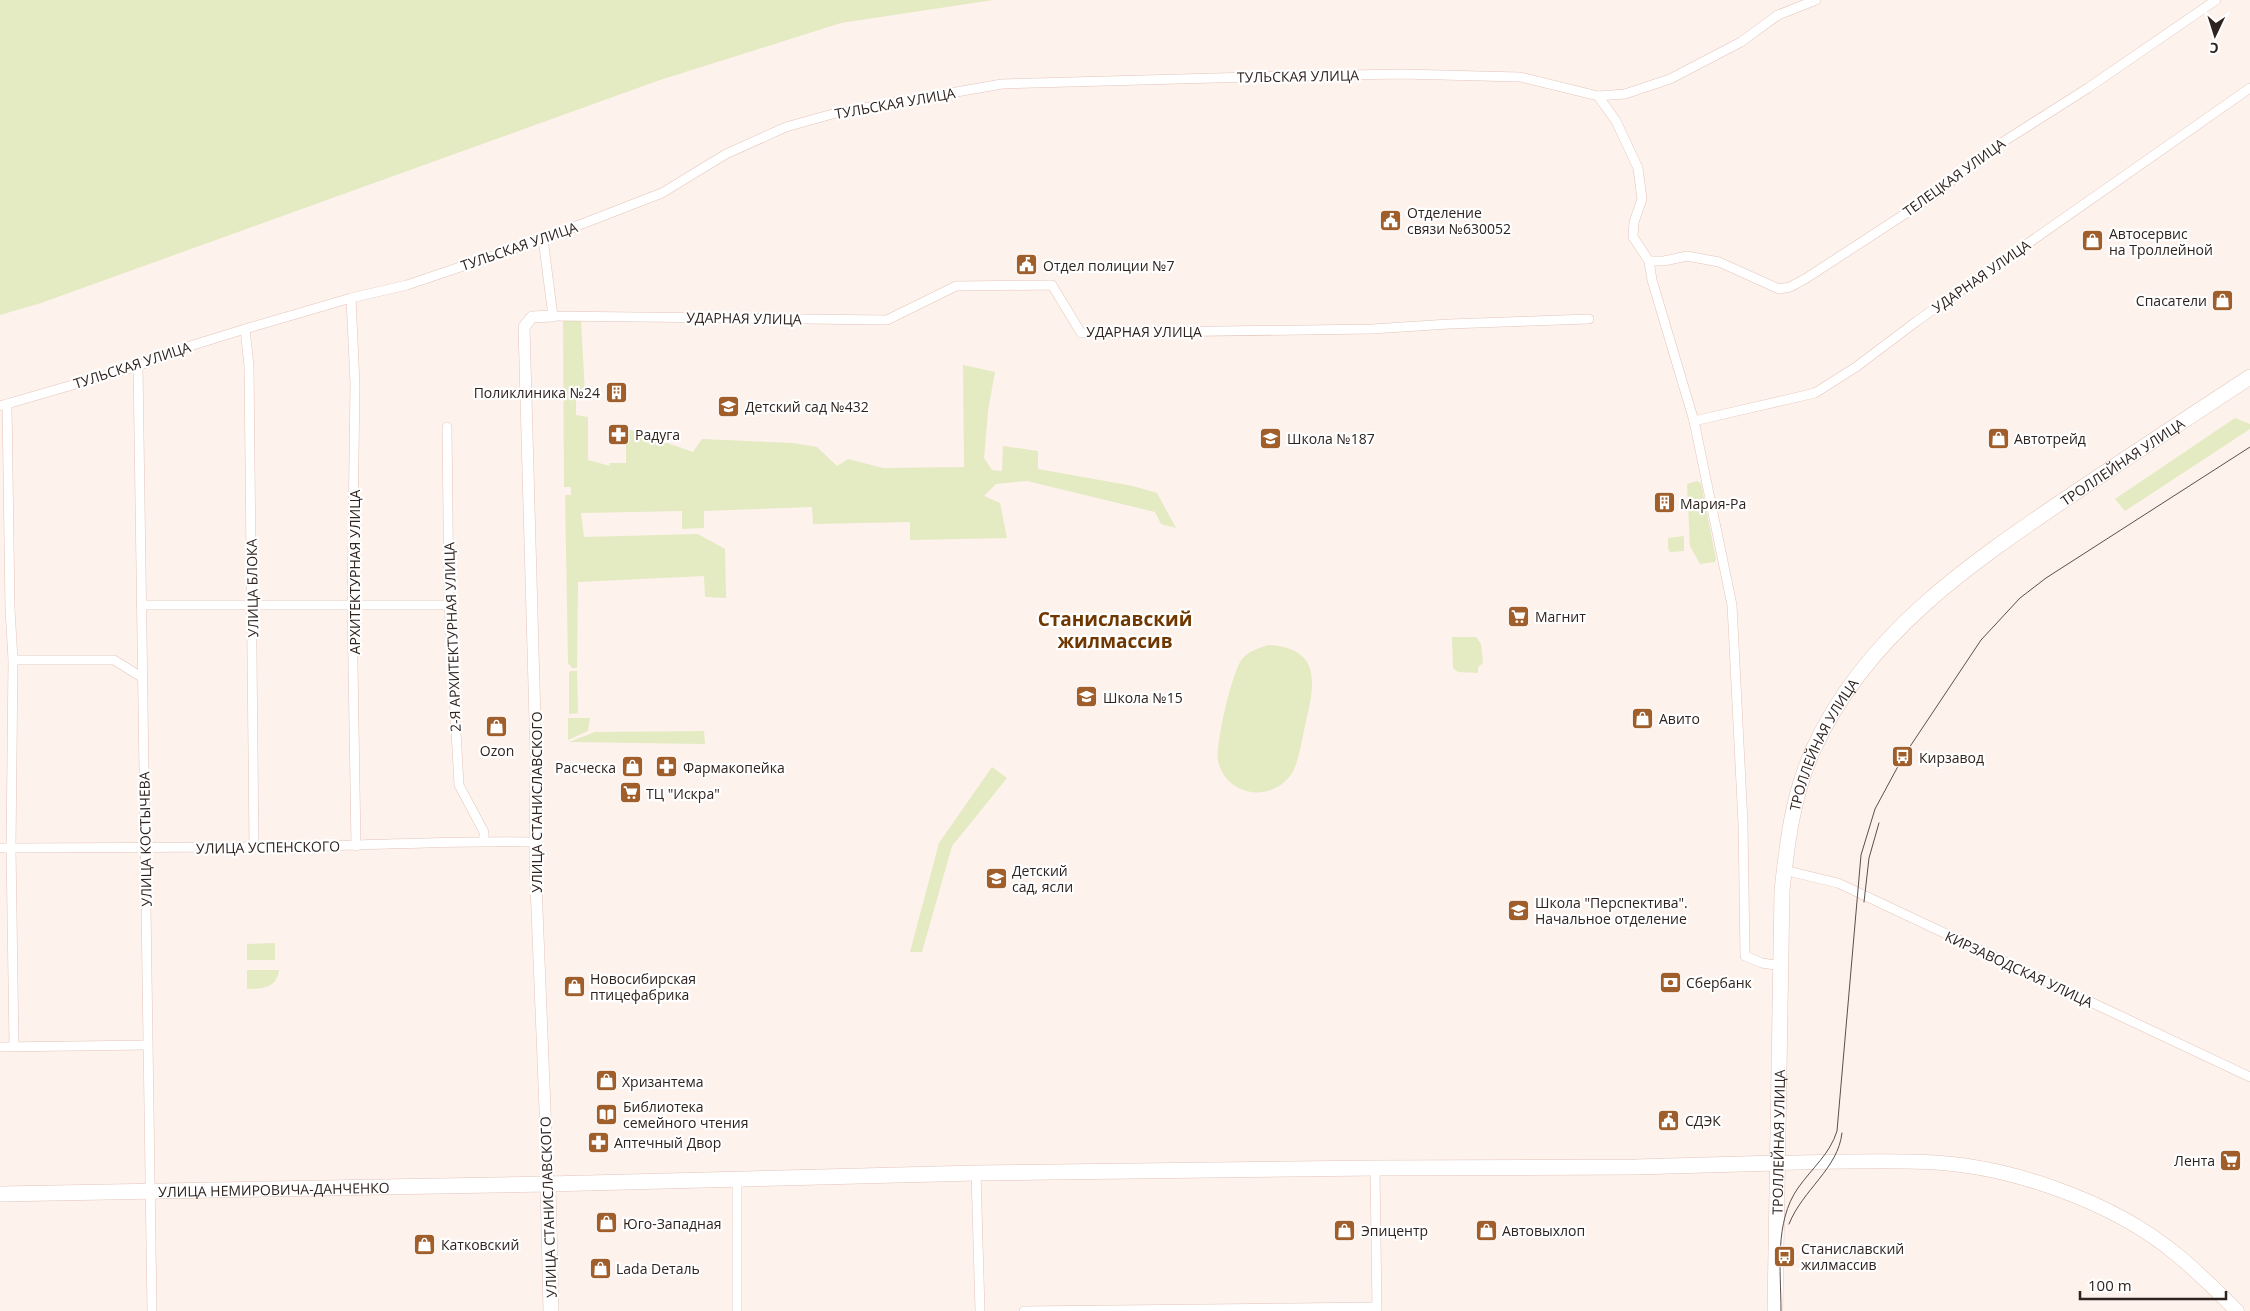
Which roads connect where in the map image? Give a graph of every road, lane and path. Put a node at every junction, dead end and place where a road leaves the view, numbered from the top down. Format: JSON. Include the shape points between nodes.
{"nodes":[{"id":1,"x":1816,"y":0,"type":"edge"},
{"id":2,"x":2216,"y":0,"type":"edge"},
{"id":3,"x":2250,"y":88,"type":"edge"},
{"id":4,"x":1598,"y":96,"type":"junction"},
{"id":5,"x":543,"y":239,"type":"junction"},
{"id":6,"x":1649,"y":261,"type":"junction"},
{"id":7,"x":351,"y":298,"type":"junction"},
{"id":8,"x":553,"y":316,"type":"junction"},
{"id":9,"x":1589,"y":319,"type":"dead end"},
{"id":10,"x":245,"y":329,"type":"junction"},
{"id":11,"x":138,"y":366,"type":"junction"},
{"id":12,"x":2250,"y":377,"type":"edge"},
{"id":13,"x":3,"y":405,"type":"edge"},
{"id":14,"x":1694,"y":421,"type":"junction"},
{"id":15,"x":447,"y":427,"type":"dead end"},
{"id":16,"x":141,"y":605,"type":"junction"},
{"id":17,"x":252,"y":605,"type":"junction"},
{"id":18,"x":352,"y":605,"type":"junction"},
{"id":19,"x":449,"y":605,"type":"junction"},
{"id":20,"x":5,"y":609,"type":"edge"},
{"id":21,"x":13,"y":660,"type":"junction"},
{"id":22,"x":143,"y":678,"type":"junction"},
{"id":23,"x":484,"y":841,"type":"junction"},
{"id":24,"x":536,"y":842,"type":"junction"},
{"id":25,"x":356,"y":846,"type":"junction"},
{"id":26,"x":0,"y":848,"type":"edge"},
{"id":27,"x":11,"y":848,"type":"junction"},
{"id":28,"x":254,"y":848,"type":"junction"},
{"id":29,"x":144,"y":849,"type":"junction"},
{"id":30,"x":1784,"y":870,"type":"junction"},
{"id":31,"x":1780,"y":966,"type":"junction"},
{"id":32,"x":147,"y":1045,"type":"junction"},
{"id":33,"x":14,"y":1046,"type":"junction"},
{"id":34,"x":0,"y":1047,"type":"edge"},
{"id":35,"x":2250,"y":1077,"type":"edge"},
{"id":36,"x":1777,"y":1163,"type":"junction"},
{"id":37,"x":1375,"y":1168,"type":"junction"},
{"id":38,"x":976,"y":1173,"type":"junction"},
{"id":39,"x":736,"y":1180,"type":"junction"},
{"id":40,"x":548,"y":1184,"type":"junction"},
{"id":41,"x":149,"y":1191,"type":"junction"},
{"id":42,"x":0,"y":1194,"type":"edge"},
{"id":43,"x":1376,"y":1309,"type":"edge"},
{"id":44,"x":1109,"y":1310,"type":"edge"},
{"id":45,"x":1257,"y":1310,"type":"edge"},
{"id":46,"x":152,"y":1311,"type":"edge"},
{"id":47,"x":551,"y":1311,"type":"edge"},
{"id":48,"x":737,"y":1311,"type":"edge"},
{"id":49,"x":980,"y":1311,"type":"edge"},
{"id":50,"x":1024,"y":1311,"type":"edge"},
{"id":51,"x":1774,"y":1311,"type":"edge"},
{"id":52,"x":2237,"y":1311,"type":"edge"}],
"edges":[{"from":1,"to":4,"type":"street","name":"ТУЛЬСКАЯ УЛИЦА","via":[[1778,15],[1741,42],[1670,79],[1625,94]]},
{"from":2,"to":6,"type":"street","name":"ТЕЛЕЦКАЯ УЛИЦА","via":[[2088,88],[1987,152],[1934,195],[1790,287],[1779,288],[1719,262],[1687,256]]},
{"from":3,"to":14,"type":"street","name":"УДАРНАЯ УЛИЦА","via":[[1917,321],[1856,368],[1815,393]]},
{"from":4,"to":5,"type":"street","name":"ТУЛЬСКАЯ УЛИЦА","via":[[1520,78],[1401,74],[1002,84],[836,113],[786,127],[726,154],[662,194]]},
{"from":4,"to":6,"type":"street","via":[[1616,121],[1638,168],[1642,199],[1634,222],[1633,238]]},
{"from":5,"to":7,"type":"street","name":"ТУЛЬСКАЯ УЛИЦА","via":[[407,285]]},
{"from":5,"to":8,"type":"street"},
{"from":6,"to":14,"type":"street"},
{"from":7,"to":10,"type":"street","name":"ТУЛЬСКАЯ УЛИЦА"},
{"from":7,"to":18,"type":"street","name":"АРХИТЕКТУРНАЯ УЛИЦА","via":[[356,384]]},
{"from":8,"to":9,"type":"street","name":"УДАРНАЯ УЛИЦА","via":[[887,320],[956,286],[1052,285],[1081,334],[1372,329]]},
{"from":8,"to":24,"type":"street","name":"УЛИЦА СТАНИСЛАВСКОГО","via":[[532,317],[524,327]]},
{"from":10,"to":11,"type":"street","name":"ТУЛЬСКАЯ УЛИЦА"},
{"from":10,"to":17,"type":"street","name":"УЛИЦА БЛОКА","via":[[249,366]]},
{"from":11,"to":13,"type":"street","name":"ТУЛЬСКАЯ УЛИЦА"},
{"from":11,"to":16,"type":"street","name":"УЛИЦА КОСТЫЧЕВА"},
{"from":12,"to":30,"type":"main road","name":"ТРОЛЛЕЙНАЯ УЛИЦА","via":[[2040,517],[1946,584],[1910,616],[1872,657],[1844,696],[1814,748],[1790,825]]},
{"from":13,"to":20,"type":"street"},
{"from":14,"to":31,"type":"street","via":[[1732,605],[1743,823],[1745,956]]},
{"from":15,"to":19,"type":"street","name":"2-Я АРХИТЕКТУРНАЯ УЛИЦА"},
{"from":16,"to":17,"type":"street"},
{"from":16,"to":22,"type":"street","name":"УЛИЦА КОСТЫЧЕВА"},
{"from":17,"to":18,"type":"street"},
{"from":17,"to":28,"type":"street","name":"УЛИЦА БЛОКА"},
{"from":18,"to":19,"type":"street"},
{"from":18,"to":25,"type":"street","name":"АРХИТЕКТУРНАЯ УЛИЦА"},
{"from":19,"to":23,"type":"street","name":"2-Я АРХИТЕКТУРНАЯ УЛИЦА","via":[[459,786],[484,832]]},
{"from":20,"to":21,"type":"street"},
{"from":21,"to":22,"type":"street","via":[[114,660]]},
{"from":21,"to":27,"type":"street"},
{"from":22,"to":29,"type":"street","name":"УЛИЦА КОСТЫЧЕВА"},
{"from":23,"to":24,"type":"street","name":"УЛИЦА УСПЕНСКОГО"},
{"from":23,"to":25,"type":"street","name":"УЛИЦА УСПЕНСКОГО"},
{"from":24,"to":40,"type":"street","name":"УЛИЦА СТАНИСЛАВСКОГО","via":[[539,1001]]},
{"from":25,"to":28,"type":"street","name":"УЛИЦА УСПЕНСКОГО"},
{"from":26,"to":27,"type":"street","name":"УЛИЦА УСПЕНСКОГО"},
{"from":27,"to":29,"type":"street","name":"УЛИЦА УСПЕНСКОГО"},
{"from":27,"to":33,"type":"street"},
{"from":28,"to":29,"type":"street","name":"УЛИЦА УСПЕНСКОГО"},
{"from":29,"to":32,"type":"street","name":"УЛИЦА КОСТЫЧЕВА"},
{"from":30,"to":31,"type":"main road","name":"ТРОЛЛЕЙНАЯ УЛИЦА"},
{"from":30,"to":35,"type":"street","name":"КИРЗАВОДСКАЯ УЛИЦА","via":[[1838,883]]},
{"from":31,"to":36,"type":"main road","name":"ТРОЛЛЕЙНАЯ УЛИЦА"},
{"from":32,"to":33,"type":"street"},
{"from":32,"to":41,"type":"street","name":"УЛИЦА КОСТЫЧЕВА"},
{"from":33,"to":34,"type":"street"},
{"from":36,"to":37,"type":"main road","name":"УЛИЦА НЕМИРОВИЧА-ДАНЧЕНКО"},
{"from":36,"to":51,"type":"main road","name":"ТРОЛЛЕЙНАЯ УЛИЦА"},
{"from":36,"to":52,"type":"main road","via":[[1927,1162],[1998,1172],[2074,1194],[2121,1218],[2174,1252]]},
{"from":37,"to":38,"type":"main road","name":"УЛИЦА НЕМИРОВИЧА-ДАНЧЕНКО"},
{"from":37,"to":43,"type":"street"},
{"from":38,"to":39,"type":"main road","name":"УЛИЦА НЕМИРОВИЧА-ДАНЧЕНКО"},
{"from":38,"to":49,"type":"street"},
{"from":39,"to":40,"type":"main road","name":"УЛИЦА НЕМИРОВИЧА-ДАНЧЕНКО"},
{"from":39,"to":48,"type":"street"},
{"from":40,"to":41,"type":"main road","name":"УЛИЦА НЕМИРОВИЧА-ДАНЧЕНКО"},
{"from":40,"to":47,"type":"main road","name":"УЛИЦА СТАНИСЛАВСКОГО"},
{"from":41,"to":42,"type":"main road","name":"УЛИЦА НЕМИРОВИЧА-ДАНЧЕНКО"},
{"from":41,"to":46,"type":"street","name":"УЛИЦА КОСТЫЧЕВА"},
{"from":43,"to":45,"type":"street"},
{"from":44,"to":45,"type":"street"},
{"from":44,"to":50,"type":"street"}]}
